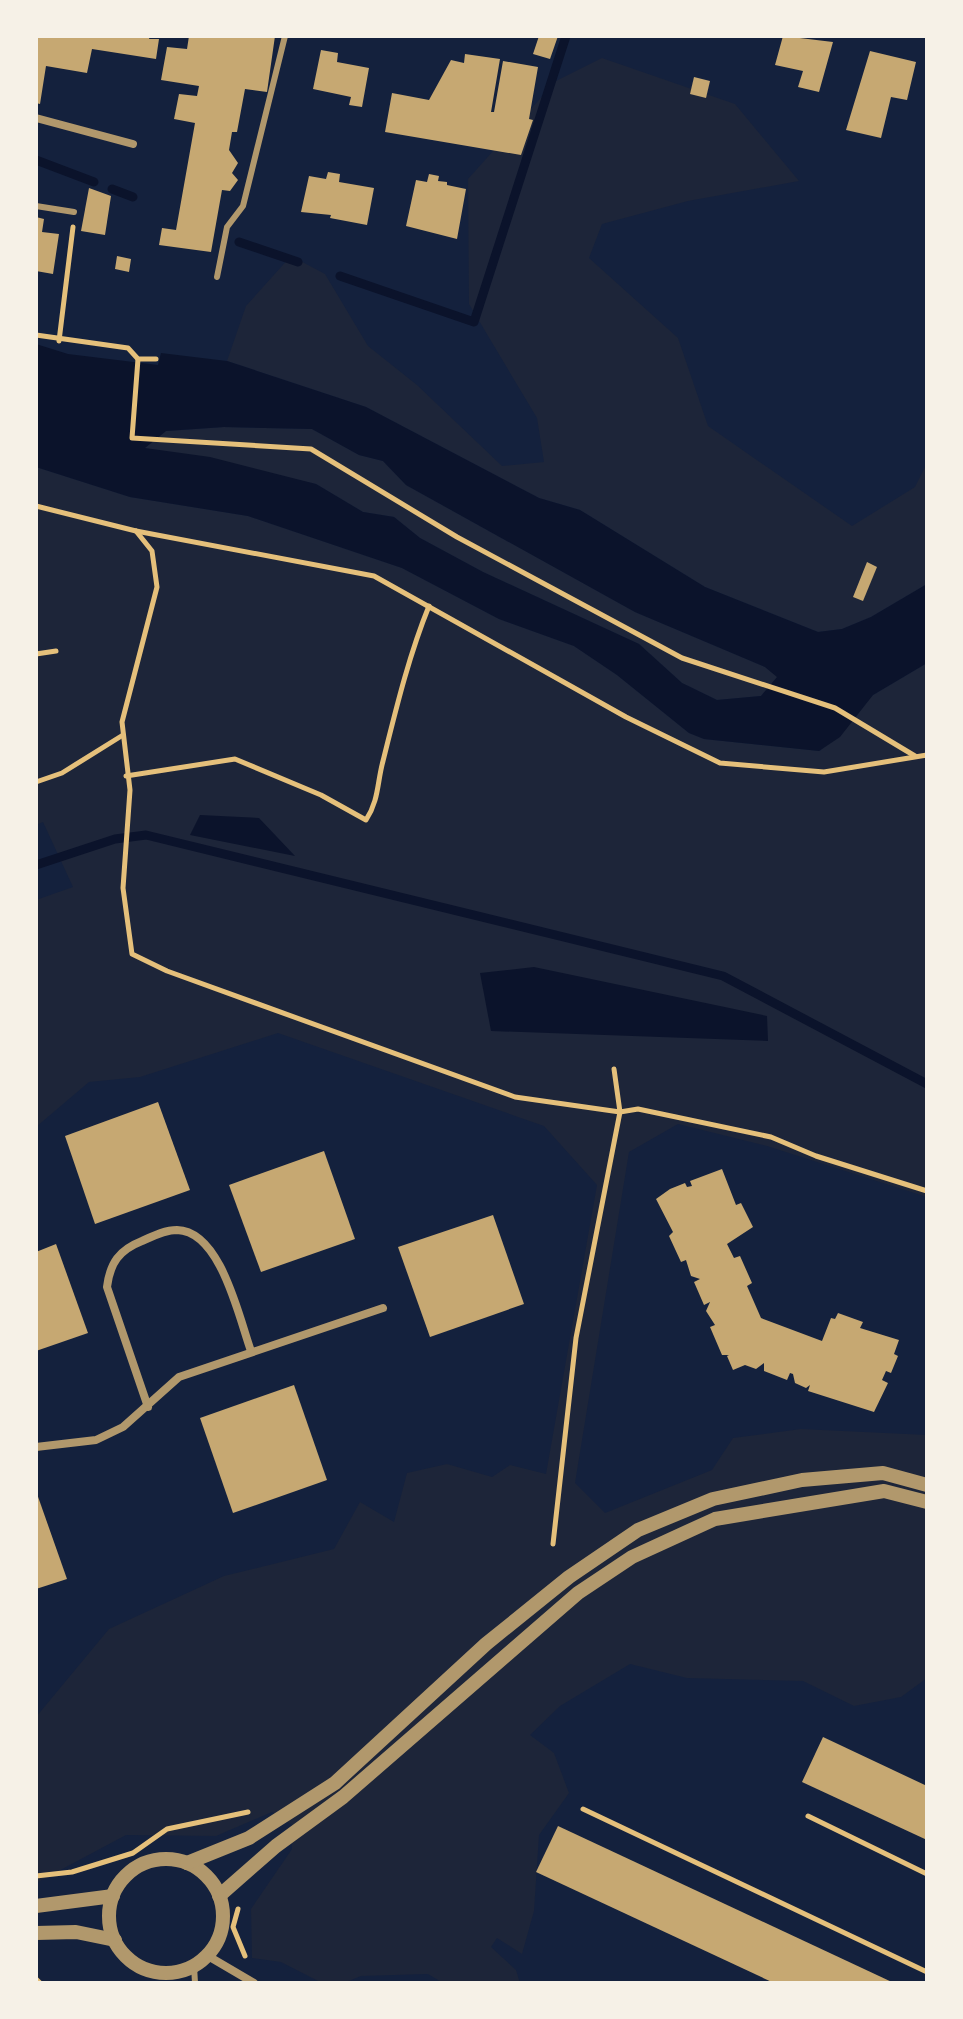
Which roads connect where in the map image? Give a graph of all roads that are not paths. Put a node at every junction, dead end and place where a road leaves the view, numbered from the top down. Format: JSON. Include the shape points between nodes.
{"nodes":[{"id":1,"x":285,"y":36,"type":"edge"},
{"id":2,"x":36,"y":118,"type":"edge"},
{"id":3,"x":133,"y":144,"type":"dead end"},
{"id":4,"x":36,"y":206,"type":"edge"},
{"id":5,"x":74,"y":212,"type":"road end"},
{"id":6,"x":217,"y":277,"type":"dead end"},
{"id":7,"x":383,"y":1308,"type":"dead end"},
{"id":8,"x":251,"y":1351,"type":"junction"},
{"id":9,"x":148,"y":1407,"type":"junction"},
{"id":10,"x":36,"y":1447,"type":"edge"},
{"id":11,"x":927,"y":1485,"type":"edge"},
{"id":12,"x":927,"y":1502,"type":"edge"},
{"id":13,"x":187,"y":1863,"type":"junction"},
{"id":14,"x":113,"y":1896,"type":"junction"},
{"id":15,"x":219,"y":1896,"type":"junction"},
{"id":16,"x":36,"y":1906,"type":"edge"},
{"id":17,"x":36,"y":1933,"type":"edge"},
{"id":18,"x":115,"y":1940,"type":"junction"},
{"id":19,"x":208,"y":1956,"type":"junction"},
{"id":20,"x":194,"y":1966,"type":"junction"},
{"id":21,"x":250,"y":1981,"type":"edge"},
{"id":22,"x":195,"y":1983,"type":"edge"}],
"edges":[{"from":1,"to":6,"type":"lane","via":[[243,206],[227,227]]},
{"from":2,"to":3,"type":"street"},
{"from":4,"to":5,"type":"lane"},
{"from":7,"to":8,"type":"street"},
{"from":8,"to":9,"type":"street","via":[[179,1377]]},
{"from":8,"to":9,"type":"street","via":[[207,1243],[179,1230],[134,1244],[109,1267],[107,1287]]},
{"from":9,"to":10,"type":"street","via":[[96,1440]]},
{"from":11,"to":13,"type":"street","via":[[883,1473],[802,1480],[713,1499],[638,1530],[486,1644],[335,1783],[249,1838]]},
{"from":12,"to":15,"type":"street","via":[[884,1491],[770,1508],[715,1519],[632,1557],[578,1593],[343,1797]]},
{"from":13,"to":14,"type":"street","via":[[170,1859],[144,1865],[122,1880]]},
{"from":13,"to":15,"type":"street","via":[[201,1871]]},
{"from":14,"to":16,"type":"street"},
{"from":14,"to":18,"type":"street","via":[[110,1926]]},
{"from":15,"to":19,"type":"street","via":[[222,1927]]},
{"from":17,"to":18,"type":"street","via":[[76,1932]]},
{"from":18,"to":20,"type":"street","via":[[140,1967],[177,1972]]},
{"from":19,"to":20,"type":"street"},
{"from":19,"to":21,"type":"street"},
{"from":20,"to":22,"type":"lane"}]}
